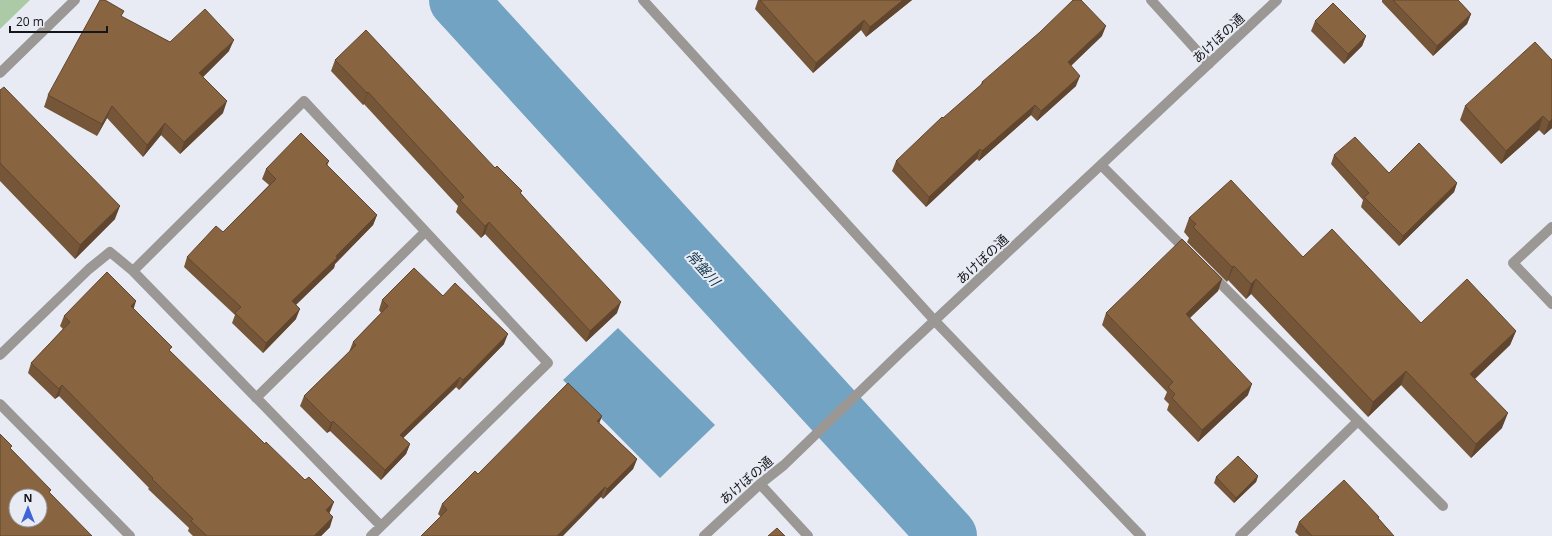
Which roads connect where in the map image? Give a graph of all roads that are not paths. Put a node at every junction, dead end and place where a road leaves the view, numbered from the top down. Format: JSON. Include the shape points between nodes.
{"nodes":[{"id":1,"x":75,"y":0,"type":"edge"},
{"id":2,"x":643,"y":0,"type":"edge"},
{"id":3,"x":1151,"y":0,"type":"edge"},
{"id":4,"x":1277,"y":0,"type":"edge"},
{"id":5,"x":1209,"y":64,"type":"junction"},
{"id":6,"x":0,"y":73,"type":"edge"},
{"id":7,"x":1101,"y":165,"type":"junction"},
{"id":8,"x":1552,"y":226,"type":"edge"},
{"id":9,"x":425,"y":232,"type":"junction"},
{"id":10,"x":133,"y":272,"type":"junction"},
{"id":11,"x":1552,"y":304,"type":"edge"},
{"id":12,"x":935,"y":321,"type":"junction"},
{"id":13,"x":0,"y":355,"type":"edge"},
{"id":14,"x":256,"y":398,"type":"junction"},
{"id":15,"x":0,"y":404,"type":"edge"},
{"id":16,"x":1358,"y":421,"type":"junction"},
{"id":17,"x":760,"y":484,"type":"junction"},
{"id":18,"x":1443,"y":506,"type":"dead end"},
{"id":19,"x":381,"y":526,"type":"junction"},
{"id":20,"x":130,"y":536,"type":"edge"},
{"id":21,"x":370,"y":536,"type":"edge"},
{"id":22,"x":704,"y":536,"type":"edge"},
{"id":23,"x":808,"y":536,"type":"edge"},
{"id":24,"x":1141,"y":536,"type":"edge"},
{"id":25,"x":1240,"y":536,"type":"edge"}],
"edges":[{"from":1,"to":6,"type":"street"},
{"from":2,"to":12,"type":"street"},
{"from":3,"to":5,"type":"street"},
{"from":4,"to":5,"type":"street","name":"あけぼの通"},
{"from":5,"to":7,"type":"street","name":"あけぼの通"},
{"from":7,"to":12,"type":"street","name":"あけぼの通"},
{"from":7,"to":16,"type":"street"},
{"from":8,"to":11,"type":"street","via":[[1513,263]]},
{"from":9,"to":10,"type":"street","via":[[304,101]]},
{"from":9,"to":14,"type":"street"},
{"from":9,"to":19,"type":"street","via":[[548,363]]},
{"from":10,"to":13,"type":"street","via":[[110,252]]},
{"from":10,"to":14,"type":"street"},
{"from":12,"to":17,"type":"street","name":"あけぼの通","via":[[784,465]]},
{"from":12,"to":24,"type":"street"},
{"from":14,"to":19,"type":"street"},
{"from":15,"to":20,"type":"street"},
{"from":16,"to":18,"type":"street"},
{"from":16,"to":25,"type":"street"},
{"from":17,"to":22,"type":"street","name":"あけぼの通"},
{"from":17,"to":23,"type":"street"},
{"from":19,"to":21,"type":"street"}]}
